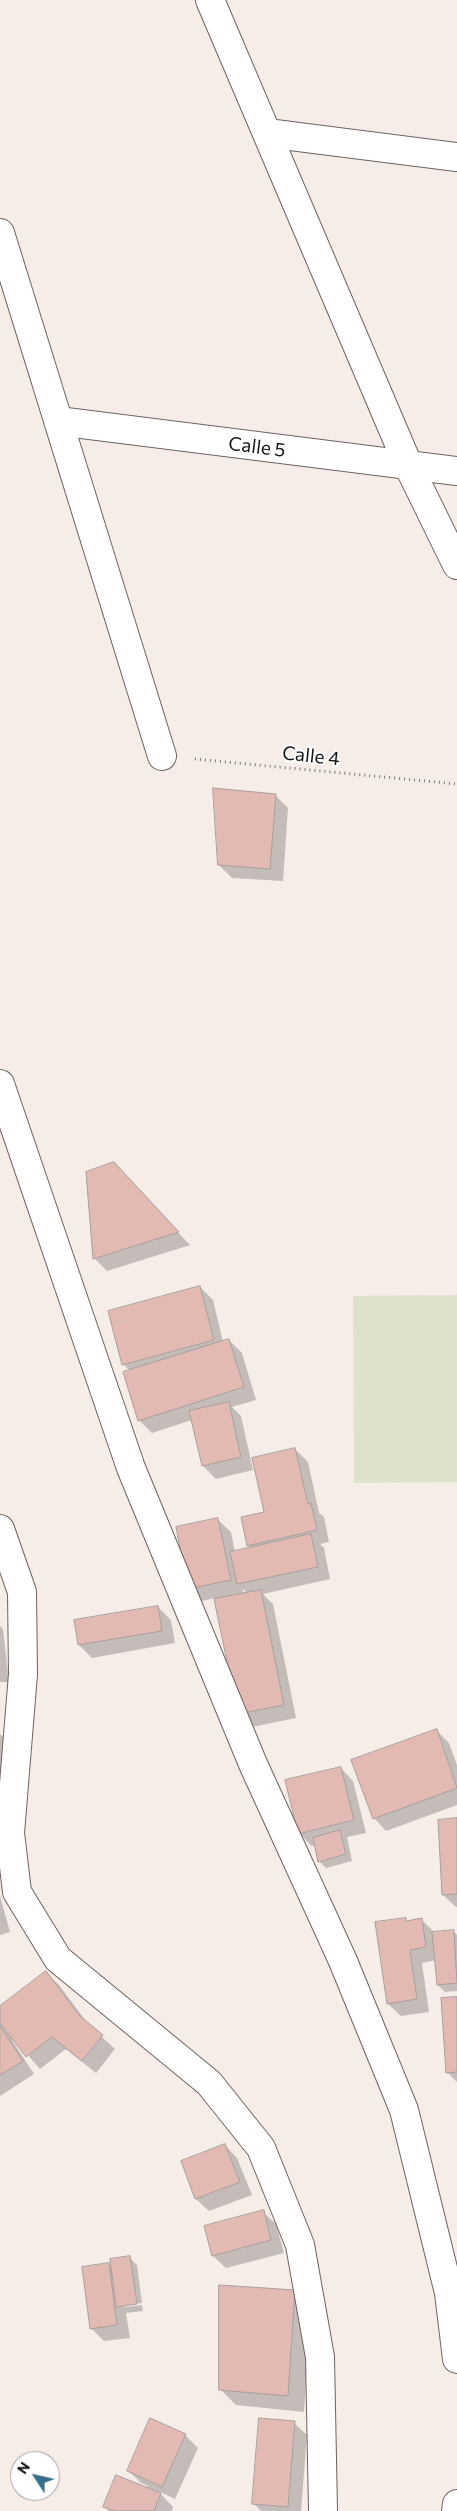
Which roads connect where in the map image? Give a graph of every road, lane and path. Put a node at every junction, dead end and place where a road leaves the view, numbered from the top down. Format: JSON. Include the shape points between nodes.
{"nodes":[{"id":1,"x":210,"y":0,"type":"edge"},
{"id":2,"x":267,"y":133,"type":"junction"},
{"id":3,"x":457,"y":157,"type":"edge"},
{"id":4,"x":0,"y":233,"type":"edge"},
{"id":5,"x":58,"y":421,"type":"junction"},
{"id":6,"x":409,"y":467,"type":"junction"},
{"id":7,"x":457,"y":471,"type":"edge"},
{"id":8,"x":457,"y":565,"type":"edge"},
{"id":9,"x":162,"y":756,"type":"joint"},
{"id":10,"x":457,"y":784,"type":"edge"},
{"id":11,"x":0,"y":1084,"type":"edge"},
{"id":12,"x":0,"y":1529,"type":"edge"},
{"id":13,"x":457,"y":2359,"type":"edge"},
{"id":14,"x":457,"y":2504,"type":"edge"},
{"id":15,"x":323,"y":2511,"type":"edge"},
{"id":16,"x":456,"y":2511,"type":"edge"}],
"edges":[{"from":1,"to":2,"type":"street"},
{"from":2,"to":3,"type":"street"},
{"from":2,"to":6,"type":"street"},
{"from":4,"to":5,"type":"street"},
{"from":5,"to":6,"type":"street","name":"Calle 5"},
{"from":5,"to":9,"type":"street"},
{"from":6,"to":7,"type":"street","name":"Calle 5"},
{"from":6,"to":8,"type":"street"},
{"from":9,"to":10,"type":"path","name":"Calle 4"},
{"from":11,"to":13,"type":"street","via":[[131,1468],[253,1764],[343,1961],[404,2110],[450,2293]]},
{"from":12,"to":15,"type":"street","via":[[22,1592],[23,1674],[10,1833],[17,1892],[58,1959],[209,2083],[261,2148],[300,2245],[320,2357]]},
{"from":14,"to":16,"type":"street"}]}
